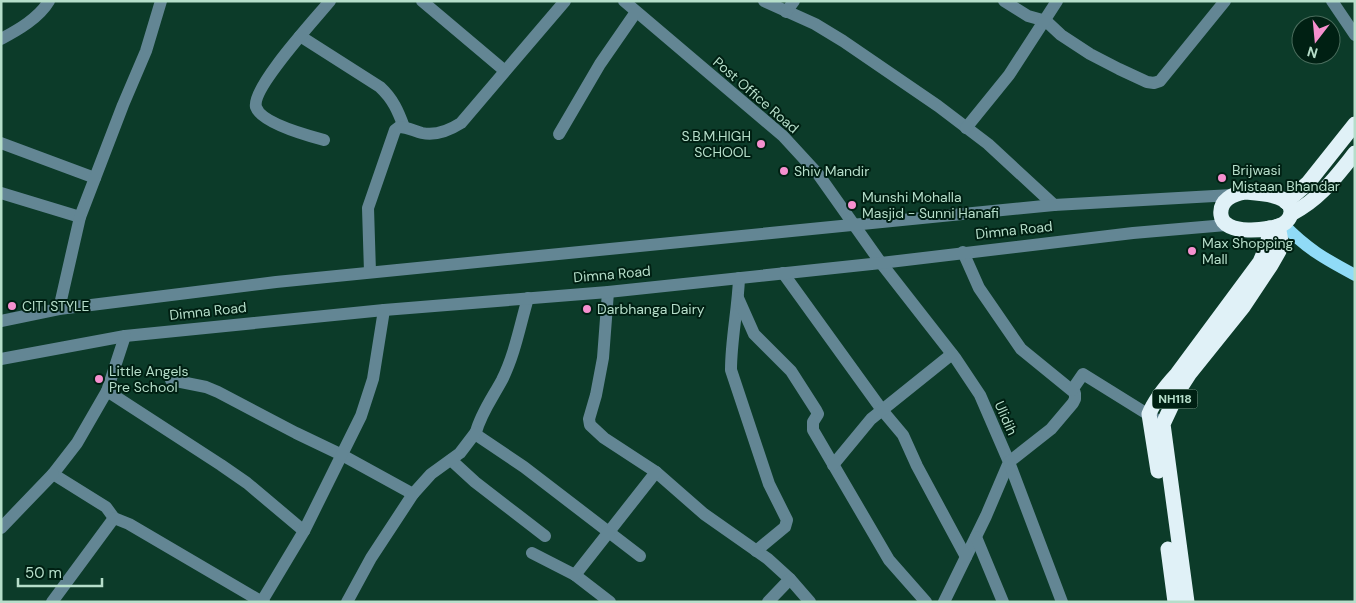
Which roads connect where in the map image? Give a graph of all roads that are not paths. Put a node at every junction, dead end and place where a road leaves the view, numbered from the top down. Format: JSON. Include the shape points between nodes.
{"nodes":[{"id":1,"x":49,"y":1,"type":"edge"},
{"id":2,"x":161,"y":1,"type":"edge"},
{"id":3,"x":330,"y":1,"type":"edge"},
{"id":4,"x":422,"y":1,"type":"edge"},
{"id":5,"x":565,"y":1,"type":"edge"},
{"id":6,"x":624,"y":1,"type":"edge"},
{"id":7,"x":764,"y":1,"type":"edge"},
{"id":8,"x":1004,"y":1,"type":"edge"},
{"id":9,"x":1057,"y":1,"type":"edge"},
{"id":10,"x":1225,"y":1,"type":"edge"},
{"id":11,"x":1332,"y":1,"type":"edge"},
{"id":12,"x":790,"y":6,"type":"edge"},
{"id":13,"x":636,"y":12,"type":"junction"},
{"id":14,"x":1046,"y":21,"type":"junction"},
{"id":15,"x":1355,"y":35,"type":"edge"},
{"id":16,"x":300,"y":36,"type":"junction"},
{"id":17,"x":1,"y":39,"type":"edge"},
{"id":18,"x":505,"y":71,"type":"junction"},
{"id":19,"x":1355,"y":124,"type":"edge"},
{"id":20,"x":404,"y":127,"type":"junction"},
{"id":21,"x":966,"y":128,"type":"junction"},
{"id":22,"x":559,"y":134,"type":"dead end"},
{"id":23,"x":324,"y":140,"type":"dead end"},
{"id":24,"x":1,"y":143,"type":"edge"},
{"id":25,"x":1355,"y":153,"type":"edge"},
{"id":26,"x":95,"y":178,"type":"junction"},
{"id":27,"x":1,"y":193,"type":"edge"},
{"id":28,"x":1232,"y":195,"type":"junction"},
{"id":29,"x":1054,"y":205,"type":"junction"},
{"id":30,"x":80,"y":218,"type":"junction"},
{"id":31,"x":1282,"y":219,"type":"junction"},
{"id":32,"x":854,"y":225,"type":"junction"},
{"id":33,"x":1226,"y":225,"type":"junction"},
{"id":34,"x":962,"y":252,"type":"junction"},
{"id":35,"x":881,"y":263,"type":"junction"},
{"id":36,"x":370,"y":272,"type":"junction"},
{"id":37,"x":783,"y":273,"type":"junction"},
{"id":38,"x":1355,"y":275,"type":"edge"},
{"id":39,"x":739,"y":278,"type":"junction"},
{"id":40,"x":608,"y":292,"type":"junction"},
{"id":41,"x":528,"y":298,"type":"junction"},
{"id":42,"x":738,"y":298,"type":"junction"},
{"id":43,"x":59,"y":308,"type":"junction"},
{"id":44,"x":384,"y":310,"type":"junction"},
{"id":45,"x":1,"y":321,"type":"edge"},
{"id":46,"x":125,"y":336,"type":"junction"},
{"id":47,"x":952,"y":354,"type":"junction"},
{"id":48,"x":1,"y":359,"type":"edge"},
{"id":49,"x":171,"y":380,"type":"dead end"},
{"id":50,"x":1072,"y":390,"type":"junction"},
{"id":51,"x":107,"y":391,"type":"junction"},
{"id":52,"x":882,"y":410,"type":"junction"},
{"id":53,"x":1148,"y":414,"type":"junction"},
{"id":54,"x":1163,"y":424,"type":"junction"},
{"id":55,"x":476,"y":432,"type":"junction"},
{"id":56,"x":342,"y":455,"type":"junction"},
{"id":57,"x":451,"y":460,"type":"junction"},
{"id":58,"x":1009,"y":462,"type":"junction"},
{"id":59,"x":833,"y":465,"type":"junction"},
{"id":60,"x":656,"y":472,"type":"junction"},
{"id":61,"x":53,"y":474,"type":"junction"},
{"id":62,"x":413,"y":494,"type":"junction"},
{"id":63,"x":114,"y":518,"type":"junction"},
{"id":64,"x":1,"y":528,"type":"edge"},
{"id":65,"x":304,"y":531,"type":"junction"},
{"id":66,"x":610,"y":532,"type":"junction"},
{"id":67,"x":545,"y":536,"type":"dead end"},
{"id":68,"x":976,"y":537,"type":"junction"},
{"id":69,"x":756,"y":550,"type":"junction"},
{"id":70,"x":532,"y":553,"type":"dead end"},
{"id":71,"x":640,"y":556,"type":"dead end"},
{"id":72,"x":966,"y":558,"type":"junction"},
{"id":73,"x":574,"y":575,"type":"junction"},
{"id":74,"x":790,"y":579,"type":"junction"},
{"id":75,"x":263,"y":601,"type":"edge"},
{"id":76,"x":52,"y":602,"type":"edge"},
{"id":77,"x":347,"y":602,"type":"edge"},
{"id":78,"x":610,"y":602,"type":"edge"},
{"id":79,"x":768,"y":602,"type":"edge"},
{"id":80,"x":810,"y":602,"type":"edge"},
{"id":81,"x":926,"y":602,"type":"edge"},
{"id":82,"x":944,"y":602,"type":"edge"},
{"id":83,"x":1003,"y":602,"type":"edge"},
{"id":84,"x":1062,"y":602,"type":"edge"},
{"id":85,"x":1175,"y":602,"type":"edge"},
{"id":86,"x":1187,"y":602,"type":"edge"}],
"edges":[{"from":1,"to":17,"type":"street","via":[[20,29]]},
{"from":2,"to":26,"type":"street","via":[[146,51]]},
{"from":3,"to":16,"type":"street"},
{"from":4,"to":18,"type":"street"},
{"from":5,"to":18,"type":"street"},
{"from":6,"to":13,"type":"street","name":"Post Office Road"},
{"from":7,"to":12,"type":"street"},
{"from":8,"to":14,"type":"street","via":[[1028,16]]},
{"from":9,"to":14,"type":"street"},
{"from":10,"to":14,"type":"street","via":[[1160,81],[1154,83],[1139,79],[1090,54],[1061,36]]},
{"from":11,"to":15,"type":"street"},
{"from":12,"to":21,"type":"street"},
{"from":13,"to":22,"type":"street","via":[[600,64]]},
{"from":13,"to":32,"type":"street","name":"Post Office Road","via":[[782,136],[818,174]]},
{"from":14,"to":21,"type":"street","via":[[1009,75]]},
{"from":16,"to":20,"type":"street","via":[[380,87],[397,107]]},
{"from":16,"to":23,"type":"street","via":[[259,93],[256,108],[273,122]]},
{"from":18,"to":20,"type":"street","via":[[461,123],[452,129],[428,134]]},
{"from":19,"to":31,"type":"highway"},
{"from":20,"to":36,"type":"street","via":[[399,127],[392,135],[370,198]]},
{"from":21,"to":29,"type":"street"},
{"from":24,"to":26,"type":"street"},
{"from":25,"to":31,"type":"highway","via":[[1319,196]]},
{"from":26,"to":30,"type":"street"},
{"from":27,"to":30,"type":"street"},
{"from":28,"to":29,"type":"street"},
{"from":28,"to":31,"type":"highway","via":[[1245,192],[1276,196]]},
{"from":28,"to":33,"type":"highway","via":[[1220,210]]},
{"from":29,"to":32,"type":"street"},
{"from":30,"to":43,"type":"street"},
{"from":31,"to":33,"type":"highway","via":[[1244,230]]},
{"from":31,"to":38,"type":"main road","via":[[1299,241]]},
{"from":31,"to":53,"type":"highway","number":"NH118","via":[[1260,262],[1164,388]]},
{"from":31,"to":54,"type":"highway","number":"NH118","via":[[1279,251],[1271,265],[1243,307],[1190,373]]},
{"from":32,"to":35,"type":"street","name":"Post Office Road"},
{"from":32,"to":36,"type":"street"},
{"from":33,"to":34,"type":"street","name":"Dimna Road"},
{"from":34,"to":35,"type":"street","name":"Dimna Road"},
{"from":34,"to":50,"type":"street","via":[[979,288],[1022,349]]},
{"from":35,"to":37,"type":"street","name":"Dimna Road"},
{"from":35,"to":47,"type":"street","name":"Ulidih"},
{"from":36,"to":43,"type":"street"},
{"from":37,"to":39,"type":"street","name":"Dimna Road"},
{"from":37,"to":52,"type":"street"},
{"from":39,"to":40,"type":"street","name":"Dimna Road"},
{"from":39,"to":42,"type":"street"},
{"from":40,"to":41,"type":"street","name":"Dimna Road"},
{"from":40,"to":60,"type":"street","via":[[603,358],[590,425]]},
{"from":41,"to":44,"type":"street","name":"Dimna Road"},
{"from":41,"to":55,"type":"street","via":[[508,365]]},
{"from":42,"to":59,"type":"street","via":[[754,334],[791,371],[816,410],[818,414],[812,426]]},
{"from":42,"to":69,"type":"street","via":[[731,370],[769,484],[787,520],[785,527]]},
{"from":43,"to":45,"type":"street"},
{"from":44,"to":46,"type":"street","name":"Dimna Road"},
{"from":44,"to":56,"type":"street","via":[[368,395]]},
{"from":46,"to":48,"type":"street","name":"Dimna Road"},
{"from":46,"to":51,"type":"street"},
{"from":47,"to":52,"type":"street"},
{"from":47,"to":58,"type":"street","name":"Ulidih","via":[[980,395]]},
{"from":49,"to":56,"type":"street","via":[[218,392]]},
{"from":50,"to":53,"type":"street","via":[[1083,374]]},
{"from":50,"to":58,"type":"street","via":[[1075,399],[1051,429]]},
{"from":51,"to":61,"type":"street","via":[[82,435]]},
{"from":51,"to":65,"type":"street","via":[[247,483]]},
{"from":52,"to":59,"type":"street","via":[[871,418]]},
{"from":52,"to":72,"type":"street","via":[[903,435]]},
{"from":53,"to":54,"type":"street"},
{"from":53,"to":85,"type":"highway","number":"NH118","via":[[1157,457]]},
{"from":54,"to":86,"type":"highway","number":"NH118"},
{"from":55,"to":57,"type":"street"},
{"from":55,"to":66,"type":"street"},
{"from":56,"to":62,"type":"street"},
{"from":56,"to":65,"type":"street"},
{"from":57,"to":62,"type":"street","via":[[430,474]]},
{"from":57,"to":67,"type":"street"},
{"from":58,"to":68,"type":"street"},
{"from":58,"to":84,"type":"street","name":"Ulidih"},
{"from":59,"to":81,"type":"street","via":[[889,560]]},
{"from":60,"to":66,"type":"street"},
{"from":60,"to":69,"type":"street","via":[[704,514]]},
{"from":61,"to":63,"type":"street","via":[[106,507]]},
{"from":61,"to":64,"type":"street"},
{"from":62,"to":77,"type":"street"},
{"from":63,"to":75,"type":"street"},
{"from":63,"to":76,"type":"street"},
{"from":65,"to":75,"type":"street"},
{"from":66,"to":71,"type":"street"},
{"from":66,"to":73,"type":"street"},
{"from":68,"to":72,"type":"street"},
{"from":68,"to":83,"type":"street"},
{"from":69,"to":74,"type":"street"},
{"from":70,"to":73,"type":"street"},
{"from":72,"to":82,"type":"street"},
{"from":73,"to":78,"type":"street"},
{"from":74,"to":79,"type":"street"},
{"from":74,"to":80,"type":"street"}]}
